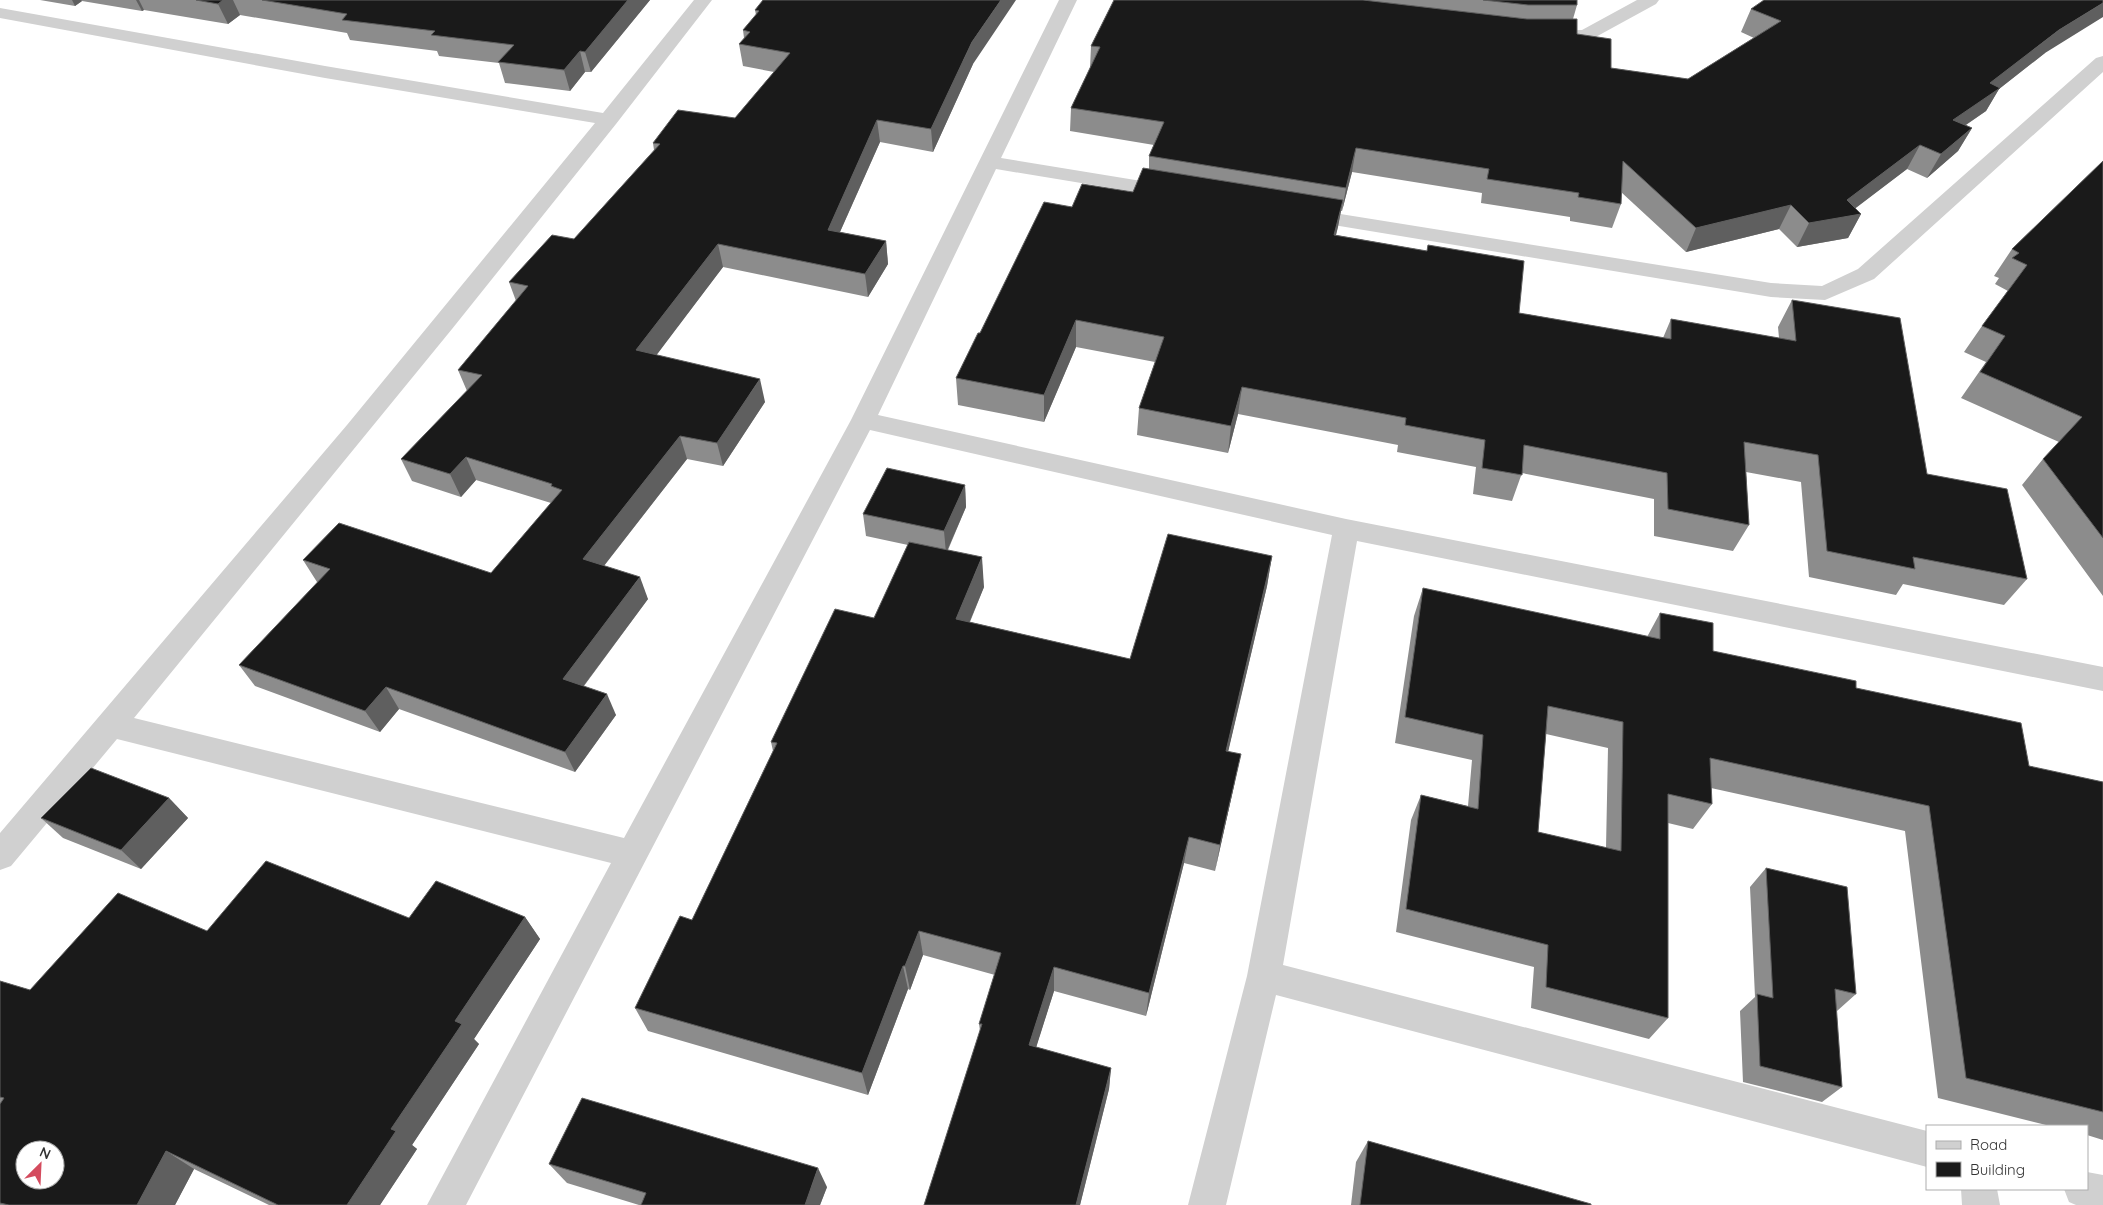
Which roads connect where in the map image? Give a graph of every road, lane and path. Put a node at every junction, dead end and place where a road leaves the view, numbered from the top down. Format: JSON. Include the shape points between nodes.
{"nodes":[{"id":1,"x":703,"y":0,"type":"edge"},
{"id":2,"x":1068,"y":0,"type":"edge"},
{"id":3,"x":1650,"y":0,"type":"edge"},
{"id":4,"x":0,"y":13,"type":"edge"},
{"id":5,"x":1530,"y":35,"type":"edge"},
{"id":6,"x":2103,"y":62,"type":"edge"},
{"id":7,"x":609,"y":120,"type":"junction"},
{"id":8,"x":988,"y":162,"type":"junction"},
{"id":9,"x":1194,"y":196,"type":"edge"},
{"id":10,"x":1282,"y":210,"type":"edge"},
{"id":11,"x":863,"y":420,"type":"junction"},
{"id":12,"x":1346,"y":529,"type":"junction"},
{"id":13,"x":2103,"y":679,"type":"edge"},
{"id":14,"x":111,"y":726,"type":"junction"},
{"id":15,"x":631,"y":854,"type":"junction"},
{"id":16,"x":0,"y":856,"type":"edge"},
{"id":17,"x":1264,"y":976,"type":"junction"},
{"id":18,"x":1926,"y":1149,"type":"edge"},
{"id":19,"x":1978,"y":1190,"type":"edge"},
{"id":20,"x":2086,"y":1190,"type":"edge"},
{"id":21,"x":2103,"y":1194,"type":"edge"},
{"id":22,"x":446,"y":1205,"type":"edge"},
{"id":23,"x":1207,"y":1205,"type":"edge"},
{"id":24,"x":1981,"y":1205,"type":"edge"}],
"edges":[{"from":1,"to":7,"type":"street"},
{"from":2,"to":8,"type":"street"},
{"from":3,"to":5,"type":"street","via":[[1586,35]]},
{"from":4,"to":7,"type":"street"},
{"from":6,"to":10,"type":"street","via":[[1866,274],[1825,293],[1771,290]]},
{"from":7,"to":14,"type":"street"},
{"from":8,"to":9,"type":"street"},
{"from":8,"to":11,"type":"street"},
{"from":11,"to":12,"type":"street"},
{"from":11,"to":15,"type":"street"},
{"from":12,"to":13,"type":"street"},
{"from":12,"to":17,"type":"street"},
{"from":14,"to":15,"type":"street"},
{"from":14,"to":16,"type":"street"},
{"from":15,"to":22,"type":"street"},
{"from":17,"to":18,"type":"street"},
{"from":17,"to":23,"type":"street"},
{"from":19,"to":24,"type":"street"},
{"from":20,"to":21,"type":"street"}]}
